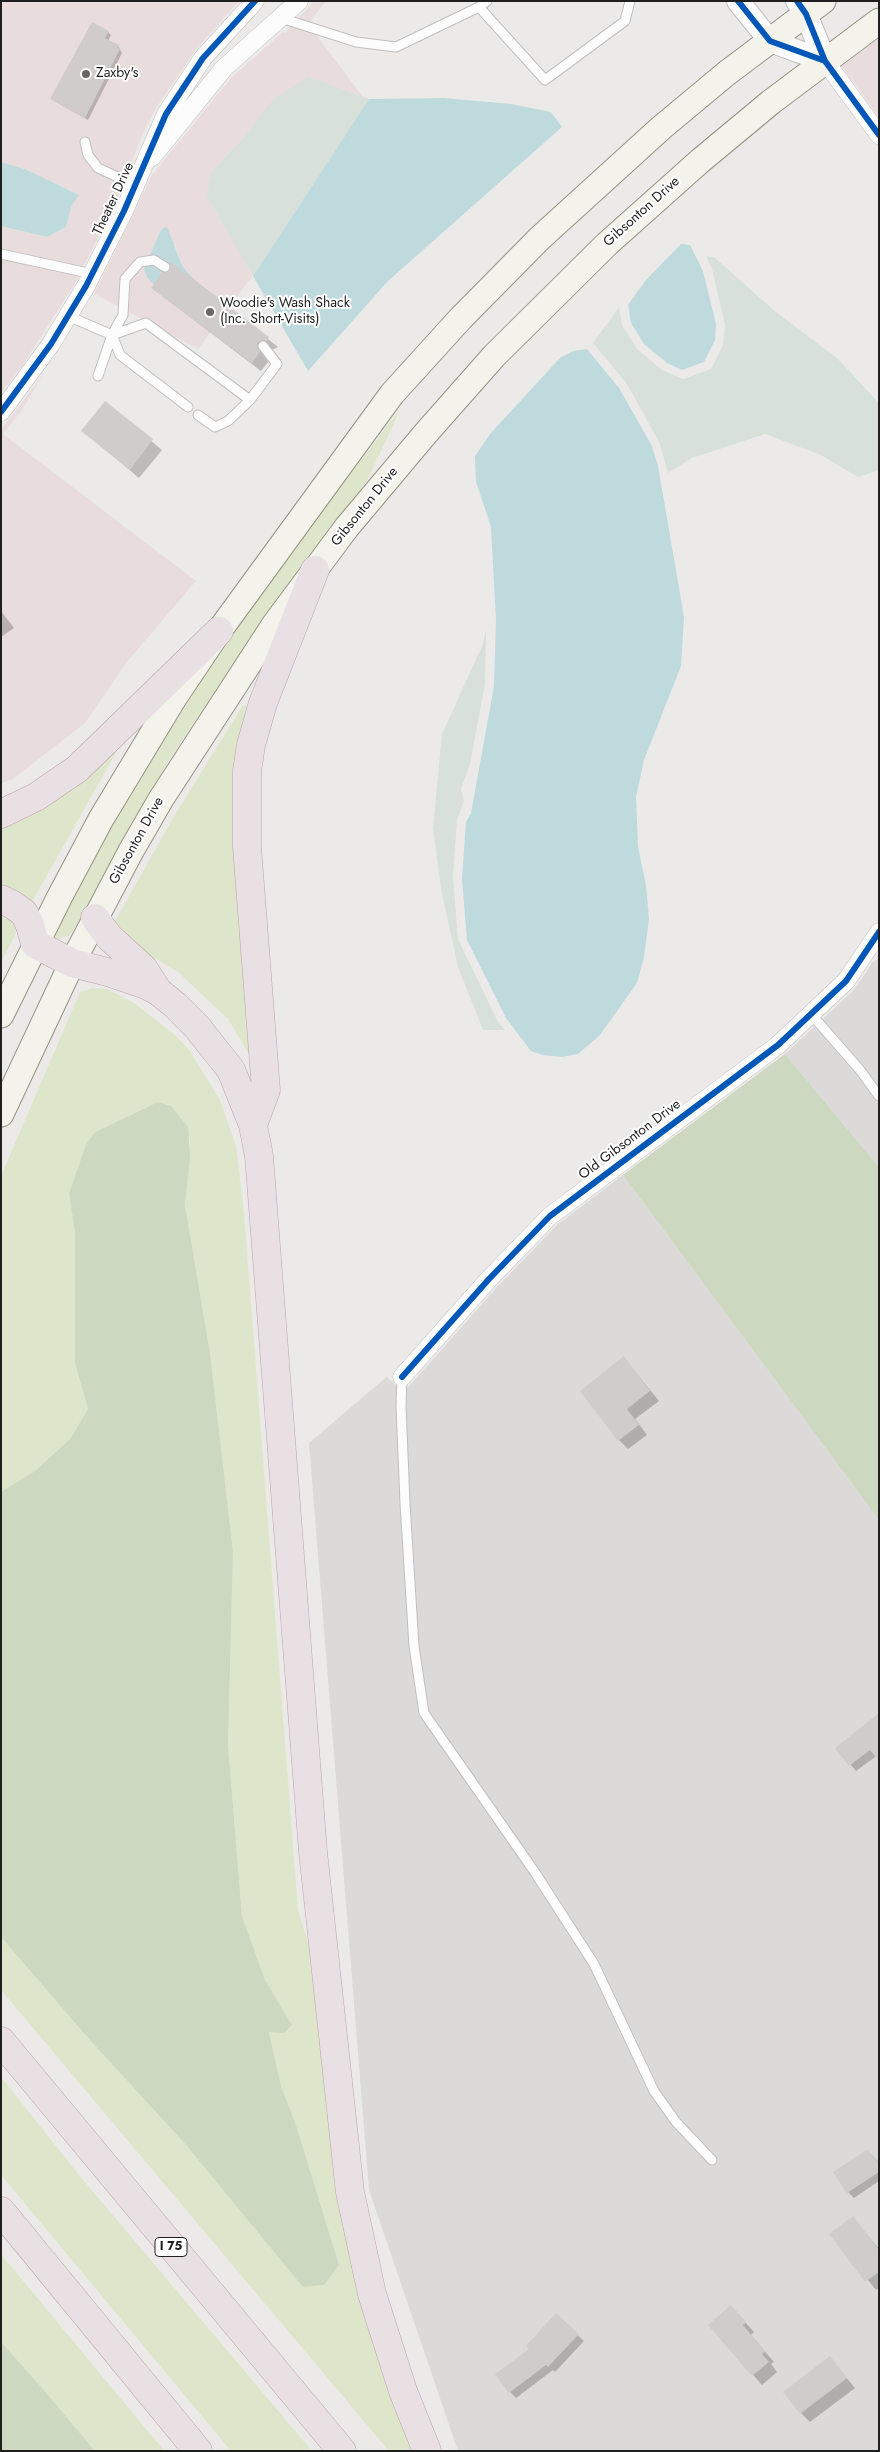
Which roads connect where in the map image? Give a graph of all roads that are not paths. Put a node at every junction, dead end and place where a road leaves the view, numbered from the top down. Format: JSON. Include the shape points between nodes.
{"nodes":[{"id":1,"x":256,"y":1,"type":"edge"},
{"id":2,"x":298,"y":1,"type":"edge"},
{"id":3,"x":487,"y":1,"type":"edge"},
{"id":4,"x":630,"y":1,"type":"edge"},
{"id":5,"x":738,"y":1,"type":"edge"},
{"id":6,"x":809,"y":5,"type":"edge"},
{"id":7,"x":479,"y":7,"type":"junction"},
{"id":8,"x":281,"y":18,"type":"junction"},
{"id":9,"x":879,"y":21,"type":"edge"},
{"id":10,"x":770,"y":41,"type":"junction"},
{"id":11,"x":825,"y":61,"type":"junction"},
{"id":12,"x":879,"y":135,"type":"edge"},
{"id":13,"x":85,"y":142,"type":"dead end"},
{"id":14,"x":143,"y":169,"type":"junction"},
{"id":15,"x":135,"y":185,"type":"junction"},
{"id":16,"x":1,"y":254,"type":"edge"},
{"id":17,"x":165,"y":267,"type":"dead end"},
{"id":18,"x":92,"y":274,"type":"junction"},
{"id":19,"x":68,"y":316,"type":"junction"},
{"id":20,"x":112,"y":336,"type":"junction"},
{"id":21,"x":263,"y":346,"type":"dead end"},
{"id":22,"x":98,"y":376,"type":"dead end"},
{"id":23,"x":250,"y":400,"type":"junction"},
{"id":24,"x":188,"y":407,"type":"dead end"},
{"id":25,"x":1,"y":412,"type":"edge"},
{"id":26,"x":198,"y":415,"type":"dead end"},
{"id":27,"x":315,"y":570,"type":"junction"},
{"id":28,"x":219,"y":631,"type":"junction"},
{"id":29,"x":1,"y":814,"type":"edge"},
{"id":30,"x":1,"y":899,"type":"edge"},
{"id":31,"x":96,"y":918,"type":"junction"},
{"id":32,"x":879,"y":932,"type":"edge"},
{"id":33,"x":35,"y":944,"type":"junction"},
{"id":34,"x":72,"y":963,"type":"junction"},
{"id":35,"x":159,"y":992,"type":"junction"},
{"id":36,"x":811,"y":1014,"type":"junction"},
{"id":37,"x":1,"y":1015,"type":"edge"},
{"id":38,"x":879,"y":1096,"type":"edge"},
{"id":39,"x":1,"y":1114,"type":"edge"},
{"id":40,"x":252,"y":1124,"type":"junction"},
{"id":41,"x":402,"y":1377,"type":"joint"},
{"id":42,"x":1,"y":2041,"type":"edge"},
{"id":43,"x":712,"y":2160,"type":"dead end"},
{"id":44,"x":1,"y":2211,"type":"edge"},
{"id":45,"x":198,"y":2451,"type":"edge"},
{"id":46,"x":342,"y":2451,"type":"edge"},
{"id":47,"x":428,"y":2451,"type":"edge"}],
"edges":[{"from":1,"to":8,"type":"street"},
{"from":1,"to":14,"type":"street","name":"Theater Drive","via":[[219,39],[180,93],[157,130]]},
{"from":2,"to":8,"type":"street","name":"Theater Drive"},
{"from":3,"to":7,"type":"lane"},
{"from":4,"to":7,"type":"lane","via":[[626,21],[545,80]]},
{"from":5,"to":10,"type":"street"},
{"from":6,"to":10,"type":"main road"},
{"from":6,"to":11,"type":"street"},
{"from":7,"to":8,"type":"lane","via":[[396,47],[356,42]]},
{"from":8,"to":14,"type":"street","name":"Theater Drive","via":[[224,68]]},
{"from":9,"to":11,"type":"main road","name":"Gibsonton Drive"},
{"from":10,"to":11,"type":"street"},
{"from":10,"to":28,"type":"main road","via":[[661,128],[540,238],[455,324],[392,394]]},
{"from":11,"to":12,"type":"street"},
{"from":11,"to":27,"type":"main road","name":"Gibsonton Drive","via":[[666,190],[537,312],[426,433]]},
{"from":13,"to":15,"type":"lane","via":[[88,155],[98,168]]},
{"from":14,"to":15,"type":"street","name":"Theater Drive"},
{"from":15,"to":18,"type":"street","name":"Theater Drive"},
{"from":16,"to":18,"type":"lane"},
{"from":17,"to":20,"type":"lane","via":[[154,260],[140,262],[132,268],[125,279],[123,314]]},
{"from":18,"to":19,"type":"street","name":"Theater Drive"},
{"from":19,"to":20,"type":"lane"},
{"from":19,"to":25,"type":"street","name":"Theater Drive"},
{"from":20,"to":22,"type":"lane"},
{"from":20,"to":23,"type":"lane","via":[[146,323]]},
{"from":20,"to":24,"type":"lane","via":[[120,354]]},
{"from":21,"to":23,"type":"lane","via":[[277,364]]},
{"from":23,"to":26,"type":"lane","via":[[228,421],[216,427]]},
{"from":27,"to":31,"type":"main road","name":"Gibsonton Drive","via":[[190,751]]},
{"from":27,"to":40,"type":"highway","via":[[263,703],[247,770],[248,847],[266,1090]]},
{"from":28,"to":29,"type":"highway","via":[[77,769],[36,797]]},
{"from":28,"to":33,"type":"main road","via":[[101,819]]},
{"from":30,"to":33,"type":"highway","via":[[24,914]]},
{"from":31,"to":34,"type":"main road","name":"Gibsonton Drive"},
{"from":31,"to":35,"type":"highway","via":[[109,937],[143,968]]},
{"from":32,"to":36,"type":"street","name":"Old Gibsonton Drive","via":[[846,981]]},
{"from":33,"to":34,"type":"highway"},
{"from":33,"to":37,"type":"main road"},
{"from":34,"to":35,"type":"highway","via":[[111,973]]},
{"from":34,"to":39,"type":"main road","name":"Gibsonton Drive"},
{"from":35,"to":40,"type":"highway","via":[[197,1027],[231,1070]]},
{"from":36,"to":38,"type":"lane"},
{"from":36,"to":41,"type":"street","name":"Old Gibsonton Drive","via":[[778,1045],[550,1216]]},
{"from":40,"to":47,"type":"highway","via":[[259,1156],[313,1852],[350,2192],[372,2294],[403,2392]]},
{"from":41,"to":43,"type":"lane","via":[[405,1503],[414,1646],[424,1713],[594,1964],[654,2091],[676,2122]]},
{"from":42,"to":46,"type":"highway","number":"I 75"},
{"from":44,"to":45,"type":"highway"}]}
